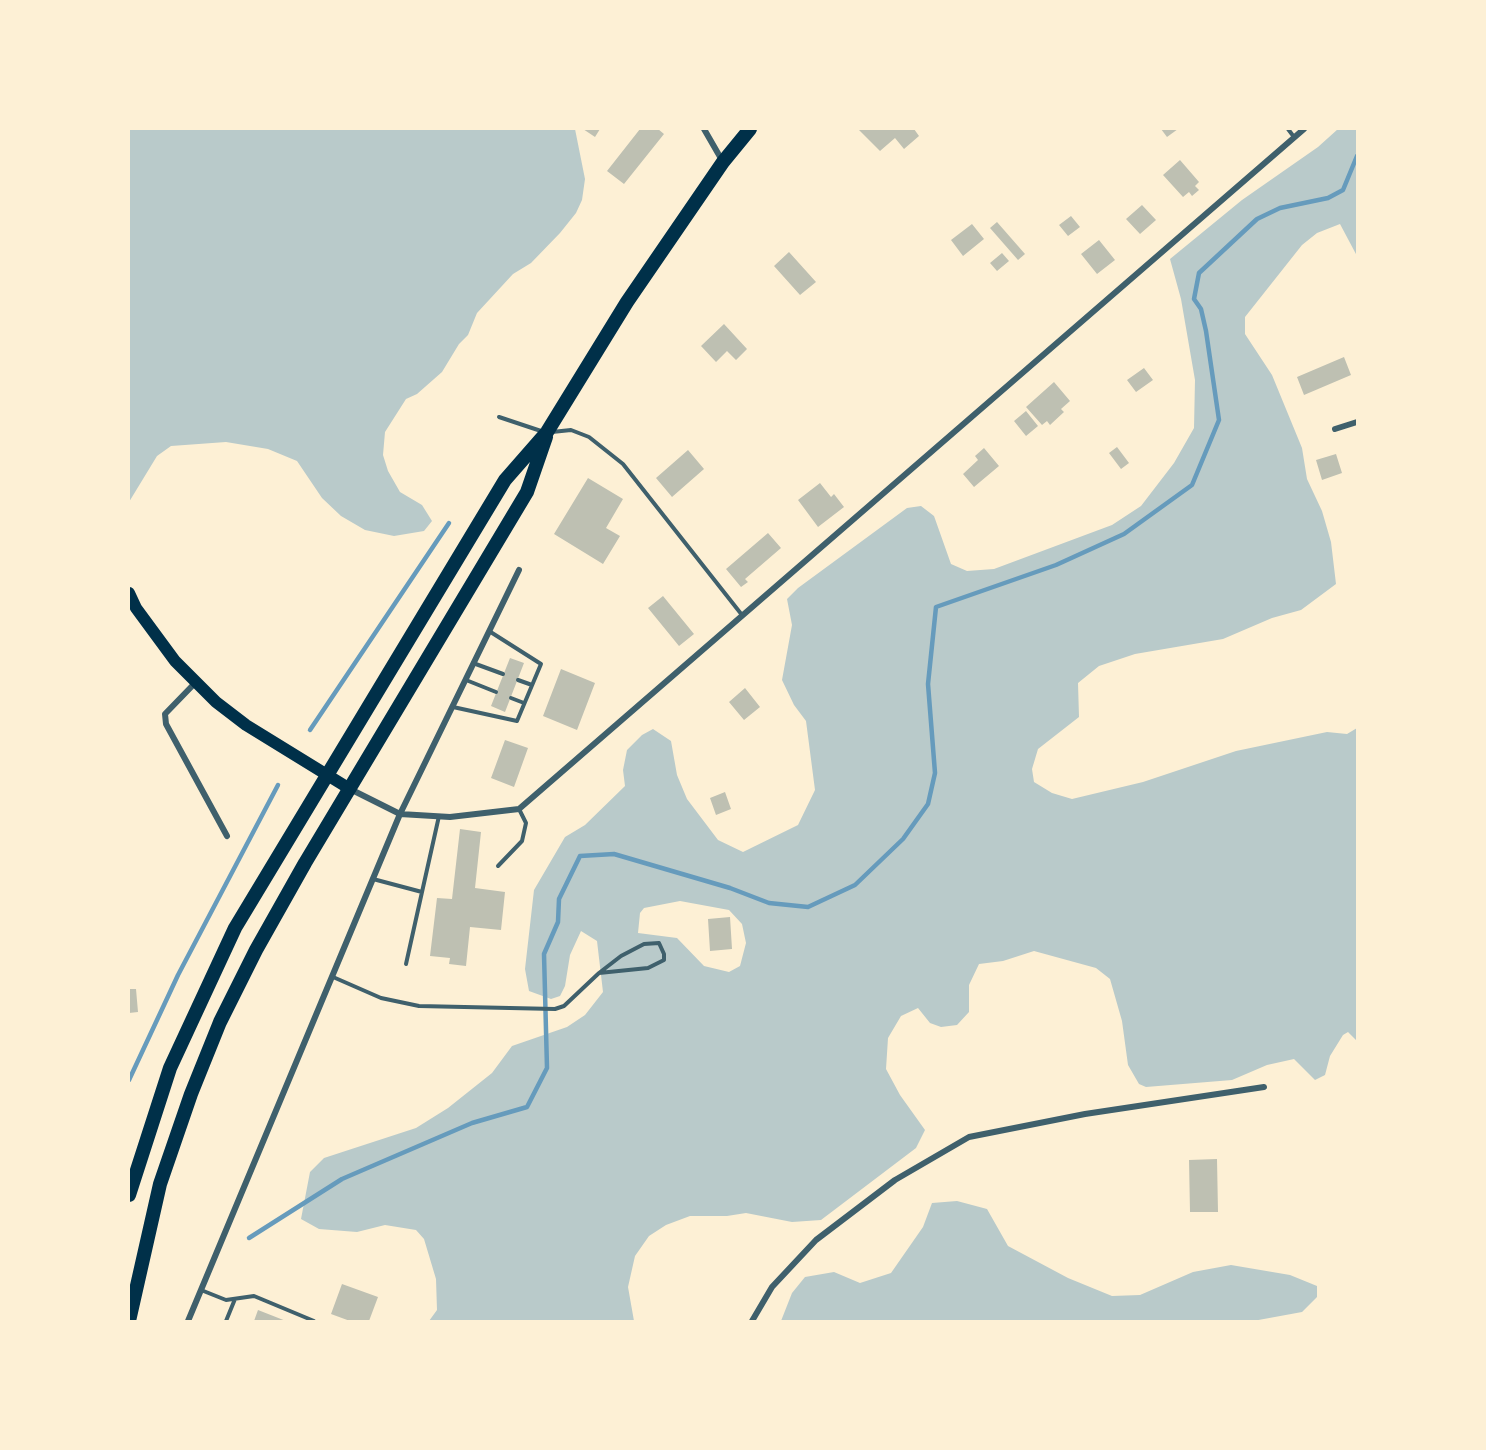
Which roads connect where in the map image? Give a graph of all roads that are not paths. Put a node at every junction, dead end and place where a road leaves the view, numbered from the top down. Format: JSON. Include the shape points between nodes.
{"nodes":[{"id":1,"x":704,"y":129,"type":"edge"},
{"id":2,"x":750,"y":129,"type":"edge"},
{"id":3,"x":1288,"y":129,"type":"edge"},
{"id":4,"x":1304,"y":129,"type":"edge"},
{"id":5,"x":1295,"y":137,"type":"junction"},
{"id":6,"x":723,"y":162,"type":"junction"},
{"id":7,"x":499,"y":417,"type":"dead end"},
{"id":8,"x":1357,"y":422,"type":"edge"},
{"id":9,"x":1335,"y":429,"type":"dead end"},
{"id":10,"x":547,"y":432,"type":"junction"},
{"id":11,"x":519,"y":570,"type":"dead end"},
{"id":12,"x":129,"y":593,"type":"edge"},
{"id":13,"x":133,"y":608,"type":"edge"},
{"id":14,"x":743,"y":616,"type":"junction"},
{"id":15,"x":489,"y":631,"type":"junction"},
{"id":16,"x":473,"y":663,"type":"junction"},
{"id":17,"x":503,"y":674,"type":"dead end"},
{"id":18,"x":465,"y":680,"type":"junction"},
{"id":19,"x":518,"y":680,"type":"dead end"},
{"id":20,"x":195,"y":683,"type":"junction"},
{"id":21,"x":532,"y":685,"type":"junction"},
{"id":22,"x":496,"y":692,"type":"dead end"},
{"id":23,"x":511,"y":698,"type":"dead end"},
{"id":24,"x":524,"y":703,"type":"junction"},
{"id":25,"x":452,"y":707,"type":"junction"},
{"id":26,"x":326,"y":775,"type":"junction"},
{"id":27,"x":350,"y":789,"type":"junction"},
{"id":28,"x":519,"y":809,"type":"junction"},
{"id":29,"x":400,"y":814,"type":"junction"},
{"id":30,"x":439,"y":816,"type":"junction"},
{"id":31,"x":227,"y":836,"type":"dead end"},
{"id":32,"x":498,"y":866,"type":"dead end"},
{"id":33,"x":373,"y":879,"type":"junction"},
{"id":34,"x":422,"y":892,"type":"junction"},
{"id":35,"x":406,"y":964,"type":"dead end"},
{"id":36,"x":599,"y":973,"type":"junction"},
{"id":37,"x":332,"y":977,"type":"junction"},
{"id":38,"x":1264,"y":1087,"type":"dead end"},
{"id":39,"x":129,"y":1195,"type":"edge"},
{"id":40,"x":201,"y":1290,"type":"junction"},
{"id":41,"x":235,"y":1299,"type":"junction"},
{"id":42,"x":129,"y":1321,"type":"edge"},
{"id":43,"x":188,"y":1321,"type":"edge"},
{"id":44,"x":226,"y":1321,"type":"edge"},
{"id":45,"x":314,"y":1321,"type":"edge"},
{"id":46,"x":752,"y":1321,"type":"edge"}],
"edges":[{"from":1,"to":6,"type":"street"},
{"from":2,"to":6,"type":"highway"},
{"from":3,"to":5,"type":"lane"},
{"from":4,"to":5,"type":"street"},
{"from":5,"to":14,"type":"street"},
{"from":6,"to":10,"type":"highway","via":[[627,302]]},
{"from":7,"to":10,"type":"lane"},
{"from":8,"to":9,"type":"street"},
{"from":10,"to":14,"type":"lane","via":[[571,430],[590,437],[623,464]]},
{"from":10,"to":26,"type":"highway","via":[[505,480]]},
{"from":10,"to":27,"type":"highway","via":[[527,492]]},
{"from":11,"to":15,"type":"street"},
{"from":12,"to":13,"type":"main road"},
{"from":13,"to":20,"type":"main road"},
{"from":14,"to":28,"type":"street"},
{"from":15,"to":16,"type":"street"},
{"from":15,"to":21,"type":"lane","via":[[541,664]]},
{"from":16,"to":17,"type":"lane"},
{"from":16,"to":18,"type":"street"},
{"from":18,"to":22,"type":"lane"},
{"from":18,"to":25,"type":"street"},
{"from":19,"to":21,"type":"lane"},
{"from":20,"to":26,"type":"main road","via":[[246,725]]},
{"from":20,"to":31,"type":"street","via":[[165,714],[166,724]]},
{"from":21,"to":24,"type":"lane"},
{"from":23,"to":24,"type":"lane"},
{"from":24,"to":25,"type":"lane","via":[[517,721]]},
{"from":25,"to":29,"type":"street"},
{"from":26,"to":27,"type":"main road"},
{"from":26,"to":39,"type":"highway","via":[[235,928],[202,995],[170,1068]]},
{"from":27,"to":29,"type":"street"},
{"from":27,"to":42,"type":"highway","via":[[256,950],[220,1022],[160,1184]]},
{"from":28,"to":30,"type":"street"},
{"from":28,"to":32,"type":"lane","via":[[526,823],[522,841]]},
{"from":29,"to":30,"type":"street"},
{"from":29,"to":33,"type":"street"},
{"from":30,"to":34,"type":"lane"},
{"from":33,"to":34,"type":"lane"},
{"from":33,"to":37,"type":"street"},
{"from":34,"to":35,"type":"lane"},
{"from":36,"to":36,"type":"lane","via":[[621,956],[652,941],[658,943],[664,954],[664,960],[648,968]]},
{"from":36,"to":37,"type":"lane","via":[[564,1006],[555,1009],[419,1006],[381,998]]},
{"from":37,"to":40,"type":"street"},
{"from":38,"to":46,"type":"street","via":[[1085,1114],[969,1137],[895,1180],[816,1240],[772,1287]]},
{"from":40,"to":41,"type":"lane","via":[[226,1300]]},
{"from":40,"to":43,"type":"street"},
{"from":41,"to":44,"type":"lane"},
{"from":41,"to":45,"type":"lane","via":[[254,1296]]}]}
